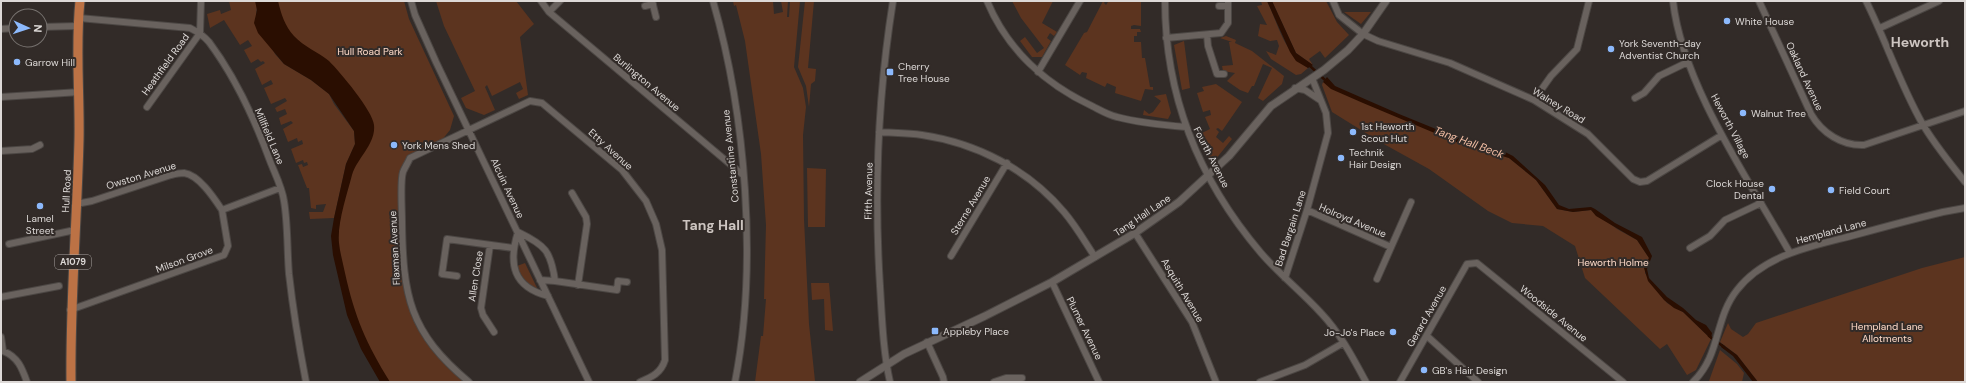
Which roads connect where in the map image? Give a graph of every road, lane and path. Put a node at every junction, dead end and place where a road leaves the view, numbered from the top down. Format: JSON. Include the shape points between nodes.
{"nodes":[{"id":1,"x":80,"y":1,"type":"edge"},
{"id":2,"x":201,"y":1,"type":"edge"},
{"id":3,"x":411,"y":1,"type":"edge"},
{"id":4,"x":541,"y":1,"type":"edge"},
{"id":5,"x":560,"y":1,"type":"edge"},
{"id":6,"x":713,"y":1,"type":"edge"},
{"id":7,"x":893,"y":1,"type":"edge"},
{"id":8,"x":987,"y":1,"type":"edge"},
{"id":9,"x":1080,"y":1,"type":"edge"},
{"id":10,"x":1165,"y":1,"type":"edge"},
{"id":11,"x":1333,"y":1,"type":"edge"},
{"id":12,"x":1386,"y":1,"type":"edge"},
{"id":13,"x":1589,"y":1,"type":"edge"},
{"id":14,"x":1673,"y":1,"type":"edge"},
{"id":15,"x":1759,"y":1,"type":"edge"},
{"id":16,"x":1866,"y":1,"type":"edge"},
{"id":17,"x":1939,"y":1,"type":"edge"},
{"id":18,"x":652,"y":3,"type":"edge"},
{"id":19,"x":1228,"y":4,"type":"edge"},
{"id":20,"x":645,"y":6,"type":"dead end"},
{"id":21,"x":1219,"y":6,"type":"dead end"},
{"id":22,"x":549,"y":12,"type":"junction"},
{"id":23,"x":656,"y":17,"type":"dead end"},
{"id":24,"x":78,"y":22,"type":"junction"},
{"id":25,"x":48,"y":26,"type":"edge"},
{"id":26,"x":1880,"y":28,"type":"junction"},
{"id":27,"x":200,"y":33,"type":"junction"},
{"id":28,"x":1363,"y":34,"type":"junction"},
{"id":29,"x":1208,"y":35,"type":"junction"},
{"id":30,"x":1166,"y":38,"type":"junction"},
{"id":31,"x":1688,"y":62,"type":"junction"},
{"id":32,"x":1038,"y":72,"type":"junction"},
{"id":33,"x":1224,"y":74,"type":"dead end"},
{"id":34,"x":1312,"y":78,"type":"junction"},
{"id":35,"x":1295,"y":88,"type":"junction"},
{"id":36,"x":80,"y":92,"type":"junction"},
{"id":37,"x":1,"y":97,"type":"edge"},
{"id":38,"x":1635,"y":98,"type":"dead end"},
{"id":39,"x":1534,"y":100,"type":"junction"},
{"id":40,"x":1322,"y":101,"type":"junction"},
{"id":41,"x":147,"y":107,"type":"dead end"},
{"id":42,"x":1965,"y":111,"type":"edge"},
{"id":43,"x":1923,"y":125,"type":"junction"},
{"id":44,"x":1186,"y":127,"type":"junction"},
{"id":45,"x":469,"y":129,"type":"junction"},
{"id":46,"x":879,"y":132,"type":"junction"},
{"id":47,"x":1722,"y":135,"type":"junction"},
{"id":48,"x":40,"y":145,"type":"dead end"},
{"id":49,"x":1,"y":150,"type":"edge"},
{"id":50,"x":1007,"y":163,"type":"junction"},
{"id":51,"x":743,"y":176,"type":"junction"},
{"id":52,"x":1210,"y":176,"type":"junction"},
{"id":53,"x":1965,"y":182,"type":"edge"},
{"id":54,"x":280,"y":188,"type":"junction"},
{"id":55,"x":572,"y":193,"type":"dead end"},
{"id":56,"x":1411,"y":202,"type":"dead end"},
{"id":57,"x":1761,"y":203,"type":"junction"},
{"id":58,"x":76,"y":204,"type":"junction"},
{"id":59,"x":1965,"y":208,"type":"edge"},
{"id":60,"x":222,"y":210,"type":"junction"},
{"id":61,"x":1307,"y":210,"type":"junction"},
{"id":62,"x":75,"y":230,"type":"junction"},
{"id":63,"x":518,"y":232,"type":"junction"},
{"id":64,"x":1135,"y":233,"type":"junction"},
{"id":65,"x":9,"y":244,"type":"dead end"},
{"id":66,"x":490,"y":245,"type":"junction"},
{"id":67,"x":1392,"y":247,"type":"junction"},
{"id":68,"x":513,"y":248,"type":"junction"},
{"id":69,"x":1690,"y":248,"type":"dead end"},
{"id":70,"x":1790,"y":253,"type":"junction"},
{"id":71,"x":951,"y":256,"type":"dead end"},
{"id":72,"x":1095,"y":257,"type":"junction"},
{"id":73,"x":1472,"y":262,"type":"joint"},
{"id":74,"x":457,"y":276,"type":"dead end"},
{"id":75,"x":1284,"y":278,"type":"junction"},
{"id":76,"x":540,"y":280,"type":"junction"},
{"id":77,"x":1377,"y":280,"type":"dead end"},
{"id":78,"x":555,"y":281,"type":"junction"},
{"id":79,"x":628,"y":282,"type":"dead end"},
{"id":80,"x":1052,"y":282,"type":"junction"},
{"id":81,"x":578,"y":285,"type":"junction"},
{"id":82,"x":59,"y":286,"type":"dead end"},
{"id":83,"x":548,"y":296,"type":"junction"},
{"id":84,"x":1,"y":297,"type":"edge"},
{"id":85,"x":70,"y":310,"type":"junction"},
{"id":86,"x":494,"y":332,"type":"dead end"},
{"id":87,"x":1427,"y":336,"type":"junction"},
{"id":88,"x":1,"y":337,"type":"edge"},
{"id":89,"x":927,"y":342,"type":"junction"},
{"id":90,"x":1343,"y":343,"type":"junction"},
{"id":91,"x":2,"y":353,"type":"edge"},
{"id":92,"x":886,"y":364,"type":"junction"},
{"id":93,"x":1022,"y":378,"type":"dead end"},
{"id":94,"x":27,"y":382,"type":"edge"},
{"id":95,"x":71,"y":382,"type":"edge"},
{"id":96,"x":306,"y":382,"type":"edge"},
{"id":97,"x":469,"y":382,"type":"edge"},
{"id":98,"x":589,"y":382,"type":"edge"},
{"id":99,"x":640,"y":382,"type":"edge"},
{"id":100,"x":735,"y":382,"type":"edge"},
{"id":101,"x":860,"y":382,"type":"edge"},
{"id":102,"x":890,"y":382,"type":"edge"},
{"id":103,"x":944,"y":382,"type":"edge"},
{"id":104,"x":994,"y":382,"type":"edge"},
{"id":105,"x":1099,"y":382,"type":"edge"},
{"id":106,"x":1216,"y":382,"type":"edge"},
{"id":107,"x":1260,"y":382,"type":"edge"},
{"id":108,"x":1366,"y":382,"type":"edge"},
{"id":109,"x":1400,"y":382,"type":"edge"},
{"id":110,"x":1478,"y":382,"type":"edge"},
{"id":111,"x":1623,"y":382,"type":"edge"},
{"id":112,"x":1693,"y":382,"type":"edge"}],
"edges":[{"from":1,"to":24,"type":"main road","name":"Hull Road","number":"A1079"},
{"from":2,"to":27,"type":"street"},
{"from":3,"to":45,"type":"street","name":"Alcuin Avenue","via":[[436,62]]},
{"from":4,"to":22,"type":"street","name":"Burlington Avenue"},
{"from":5,"to":22,"type":"street"},
{"from":6,"to":51,"type":"street","name":"Constantine Avenue","via":[[731,84]]},
{"from":7,"to":46,"type":"street","name":"Fifth Avenue","via":[[884,65]]},
{"from":8,"to":32,"type":"street","via":[[1003,32]]},
{"from":9,"to":32,"type":"street"},
{"from":10,"to":30,"type":"street","name":"Fourth Avenue"},
{"from":11,"to":28,"type":"street","name":"Walney Road","via":[[1339,15]]},
{"from":12,"to":28,"type":"street","name":"Tang Hall Lane"},
{"from":13,"to":39,"type":"street","via":[[1577,49],[1551,76]]},
{"from":14,"to":31,"type":"street","name":"Heworth Village","via":[[1674,14]]},
{"from":15,"to":43,"type":"street","name":"Oakland Avenue","via":[[1811,114],[1826,132],[1847,143],[1864,145]]},
{"from":16,"to":26,"type":"street"},
{"from":17,"to":26,"type":"street"},
{"from":18,"to":20,"type":"street"},
{"from":18,"to":23,"type":"street"},
{"from":19,"to":21,"type":"street"},
{"from":19,"to":29,"type":"street","via":[[1226,29],[1221,33]]},
{"from":22,"to":51,"type":"street","name":"Burlington Avenue"},
{"from":24,"to":25,"type":"street"},
{"from":24,"to":27,"type":"street","via":[[173,25]]},
{"from":24,"to":36,"type":"main road","name":"Hull Road","number":"A1079"},
{"from":26,"to":43,"type":"street"},
{"from":27,"to":41,"type":"street","name":"Heathfield Road"},
{"from":27,"to":54,"type":"street","name":"Millfield Lane","via":[[209,42],[237,86],[260,133]]},
{"from":28,"to":34,"type":"street","name":"Tang Hall Lane","via":[[1348,50]]},
{"from":28,"to":39,"type":"street","name":"Walney Road","via":[[1450,63]]},
{"from":29,"to":30,"type":"street"},
{"from":29,"to":33,"type":"street","via":[[1215,76]]},
{"from":30,"to":44,"type":"street","name":"Fourth Avenue","via":[[1173,82]]},
{"from":31,"to":38,"type":"street","via":[[1659,76],[1644,93]]},
{"from":31,"to":47,"type":"street","name":"Heworth Village"},
{"from":32,"to":44,"type":"street","via":[[1068,95],[1115,117],[1148,124]]},
{"from":34,"to":35,"type":"street","name":"Tang Hall Lane"},
{"from":34,"to":40,"type":"street","name":"Bad Bargain Lane"},
{"from":35,"to":40,"type":"street","via":[[1305,90]]},
{"from":35,"to":52,"type":"street","name":"Tang Hall Lane","via":[[1270,106]]},
{"from":36,"to":37,"type":"street"},
{"from":36,"to":58,"type":"main road","name":"Hull Road","number":"A1079"},
{"from":39,"to":47,"type":"street","name":"Walney Road","via":[[1588,134],[1633,179],[1640,182],[1647,182]]},
{"from":40,"to":61,"type":"street","name":"Bad Bargain Lane","via":[[1328,133]]},
{"from":42,"to":43,"type":"street","name":"Oakland Avenue"},
{"from":43,"to":53,"type":"street"},
{"from":44,"to":52,"type":"street","name":"Fourth Avenue"},
{"from":45,"to":63,"type":"street","name":"Alcuin Avenue"},
{"from":45,"to":97,"type":"street","name":"Flaxman Avenue","via":[[410,158],[403,173],[402,203],[406,288],[414,316],[435,348]]},
{"from":45,"to":99,"type":"street","name":"Etty Avenue","via":[[530,101],[542,103],[622,170],[646,201],[656,224],[662,250],[665,360],[655,375]]},
{"from":46,"to":50,"type":"street","via":[[921,134],[949,140]]},
{"from":46,"to":92,"type":"street","name":"Fifth Avenue","via":[[878,257]]},
{"from":47,"to":57,"type":"street","name":"Heworth Village"},
{"from":48,"to":49,"type":"street","via":[[32,149]]},
{"from":50,"to":71,"type":"street","name":"Sterne Avenue"},
{"from":50,"to":72,"type":"street","via":[[1046,193],[1064,212]]},
{"from":51,"to":100,"type":"street","name":"Constantine Avenue","via":[[747,276]]},
{"from":52,"to":64,"type":"street","name":"Tang Hall Lane"},
{"from":52,"to":75,"type":"street","name":"Fourth Avenue","via":[[1242,229]]},
{"from":54,"to":60,"type":"street"},
{"from":54,"to":96,"type":"street","name":"Millfield Lane","via":[[286,219],[295,323]]},
{"from":55,"to":81,"type":"street","via":[[586,217],[587,224]]},
{"from":56,"to":67,"type":"street"},
{"from":57,"to":69,"type":"street","via":[[1725,220],[1710,236]]},
{"from":57,"to":70,"type":"street","name":"Heworth Village"},
{"from":58,"to":60,"type":"street","name":"Owston Avenue","via":[[184,173],[196,179],[209,191]]},
{"from":58,"to":62,"type":"main road","name":"Hull Road","number":"A1079"},
{"from":59,"to":70,"type":"street","name":"Hempland Lane"},
{"from":60,"to":85,"type":"street","name":"Milson Grove","via":[[228,246],[224,255]]},
{"from":61,"to":67,"type":"street","name":"Holroyd Avenue"},
{"from":61,"to":75,"type":"street","name":"Bad Bargain Lane"},
{"from":62,"to":65,"type":"street"},
{"from":62,"to":85,"type":"main road","name":"Hull Road","number":"A1079"},
{"from":63,"to":68,"type":"street"},
{"from":63,"to":76,"type":"street","name":"Alcuin Avenue"},
{"from":63,"to":78,"type":"street","via":[[538,242],[546,251],[553,265]]},
{"from":64,"to":72,"type":"street","name":"Tang Hall Lane"},
{"from":64,"to":106,"type":"street","name":"Asquith Avenue","via":[[1192,322]]},
{"from":66,"to":68,"type":"street","name":"Allen Close"},
{"from":66,"to":74,"type":"street","name":"Allen Close","via":[[447,239],[442,274]]},
{"from":66,"to":86,"type":"street","name":"Allen Close","via":[[481,308]]},
{"from":67,"to":77,"type":"street"},
{"from":68,"to":83,"type":"street","via":[[513,267],[520,279],[529,289]]},
{"from":70,"to":112,"type":"street","name":"Hempland Lane","via":[[1747,279],[1737,290],[1727,304],[1708,363]]},
{"from":72,"to":80,"type":"street","name":"Tang Hall Lane"},
{"from":73,"to":87,"type":"street","name":"Gerard Avenue","via":[[1467,264]]},
{"from":73,"to":111,"type":"street","name":"Woodside Avenue"},
{"from":75,"to":90,"type":"street","name":"Bad Bargain Lane","via":[[1322,314]]},
{"from":76,"to":78,"type":"street"},
{"from":76,"to":83,"type":"street","name":"Alcuin Avenue"},
{"from":78,"to":81,"type":"street"},
{"from":79,"to":81,"type":"street","via":[[618,281],[617,290]]},
{"from":80,"to":89,"type":"street","name":"Tang Hall Lane"},
{"from":80,"to":105,"type":"street","name":"Plumer Avenue"},
{"from":82,"to":84,"type":"street"},
{"from":83,"to":98,"type":"street","name":"Alcuin Avenue"},
{"from":85,"to":95,"type":"main road","name":"Hull Road","number":"A1079"},
{"from":87,"to":109,"type":"street","name":"Gerard Avenue"},
{"from":87,"to":110,"type":"street"},
{"from":88,"to":91,"type":"street"},
{"from":89,"to":92,"type":"street","name":"Tang Hall Lane"},
{"from":89,"to":103,"type":"street"},
{"from":90,"to":107,"type":"street","via":[[1305,365]]},
{"from":90,"to":108,"type":"street","name":"Bad Bargain Lane"},
{"from":91,"to":94,"type":"street","via":[[14,357],[21,366]]},
{"from":92,"to":101,"type":"street","name":"Tang Hall Lane"},
{"from":92,"to":102,"type":"street","name":"Fifth Avenue"},
{"from":93,"to":104,"type":"street","via":[[1013,375]]}]}
